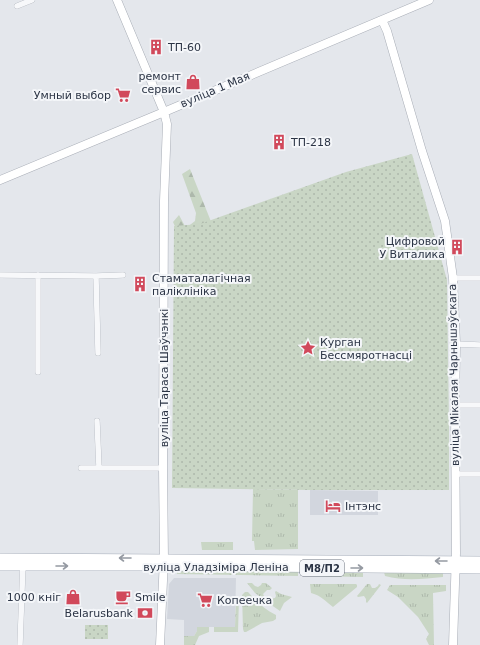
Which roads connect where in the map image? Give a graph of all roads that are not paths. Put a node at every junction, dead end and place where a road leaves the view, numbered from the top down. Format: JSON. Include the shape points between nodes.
{"nodes":[{"id":1,"x":32,"y":0,"type":"edge"},
{"id":2,"x":117,"y":0,"type":"edge"},
{"id":3,"x":429,"y":0,"type":"edge"},
{"id":4,"x":17,"y":6,"type":"dead end"},
{"id":5,"x":382,"y":20,"type":"junction"},
{"id":6,"x":164,"y":112,"type":"junction"},
{"id":7,"x":0,"y":180,"type":"edge"},
{"id":8,"x":0,"y":275,"type":"edge"},
{"id":9,"x":38,"y":275,"type":"junction"},
{"id":10,"x":123,"y":275,"type":"dead end"},
{"id":11,"x":96,"y":276,"type":"junction"},
{"id":12,"x":453,"y":278,"type":"junction"},
{"id":13,"x":480,"y":278,"type":"edge"},
{"id":14,"x":456,"y":344,"type":"junction"},
{"id":15,"x":480,"y":345,"type":"edge"},
{"id":16,"x":98,"y":353,"type":"dead end"},
{"id":17,"x":38,"y":372,"type":"dead end"},
{"id":18,"x":455,"y":405,"type":"junction"},
{"id":19,"x":480,"y":405,"type":"edge"},
{"id":20,"x":97,"y":421,"type":"dead end"},
{"id":21,"x":81,"y":468,"type":"dead end"},
{"id":22,"x":99,"y":468,"type":"junction"},
{"id":23,"x":163,"y":468,"type":"junction"},
{"id":24,"x":456,"y":474,"type":"junction"},
{"id":25,"x":480,"y":474,"type":"edge"},
{"id":26,"x":0,"y":558,"type":"edge"},
{"id":27,"x":480,"y":561,"type":"edge"},
{"id":28,"x":23,"y":562,"type":"junction"},
{"id":29,"x":164,"y":563,"type":"junction"},
{"id":30,"x":456,"y":565,"type":"junction"},
{"id":31,"x":0,"y":566,"type":"edge"},
{"id":32,"x":480,"y":569,"type":"edge"},
{"id":33,"x":20,"y":645,"type":"edge"},
{"id":34,"x":160,"y":645,"type":"edge"},
{"id":35,"x":453,"y":645,"type":"edge"}],
"edges":[{"from":1,"to":4,"type":"street"},
{"from":2,"to":6,"type":"street","name":"вуліца Тараса Шаўчэнкі"},
{"from":3,"to":5,"type":"street","name":"вуліца 1 Мая"},
{"from":5,"to":6,"type":"street","name":"вуліца 1 Мая"},
{"from":5,"to":12,"type":"street","name":"вуліца Мікалая Чарнышэўскага","via":[[445,221]]},
{"from":6,"to":7,"type":"street","name":"вуліца 1 Мая"},
{"from":6,"to":23,"type":"street","name":"вуліца Тараса Шаўчэнкі","via":[[167,124],[164,201]]},
{"from":8,"to":9,"type":"street"},
{"from":9,"to":11,"type":"street"},
{"from":9,"to":17,"type":"street"},
{"from":10,"to":11,"type":"street"},
{"from":11,"to":16,"type":"street"},
{"from":12,"to":13,"type":"street"},
{"from":12,"to":14,"type":"street","name":"вуліца Мікалая Чарнышэўскага"},
{"from":14,"to":15,"type":"street"},
{"from":14,"to":18,"type":"street","name":"вуліца Мікалая Чарнышэўскага"},
{"from":18,"to":19,"type":"street"},
{"from":18,"to":24,"type":"street","name":"вуліца Мікалая Чарнышэўскага"},
{"from":20,"to":22,"type":"street"},
{"from":21,"to":22,"type":"street"},
{"from":22,"to":23,"type":"street"},
{"from":23,"to":29,"type":"street","name":"вуліца Тараса Шаўчэнкі"},
{"from":24,"to":25,"type":"street"},
{"from":24,"to":30,"type":"street","name":"вуліца Мікалая Чарнышэўскага"},
{"from":26,"to":28,"type":"main road","name":"вуліца Уладзіміра Леніна","number":"М8/П2"},
{"from":27,"to":30,"type":"main road","name":"вуліца Уладзіміра Леніна","number":"М8/П2"},
{"from":28,"to":29,"type":"main road","name":"вуліца Уладзіміра Леніна","number":"М8/П2"},
{"from":28,"to":31,"type":"main road","name":"вуліца Уладзіміра Леніна","number":"М8/П2"},
{"from":28,"to":33,"type":"street"},
{"from":29,"to":30,"type":"main road","name":"вуліца Уладзіміра Леніна","number":"М8/П2"},
{"from":29,"to":34,"type":"street","name":"вуліца Тараса Шаўчэнкі"},
{"from":30,"to":32,"type":"main road","name":"вуліца Уладзіміра Леніна","number":"М8/П2"},
{"from":30,"to":35,"type":"street","name":"вуліца Мікалая Чарнышэўскага"}]}
